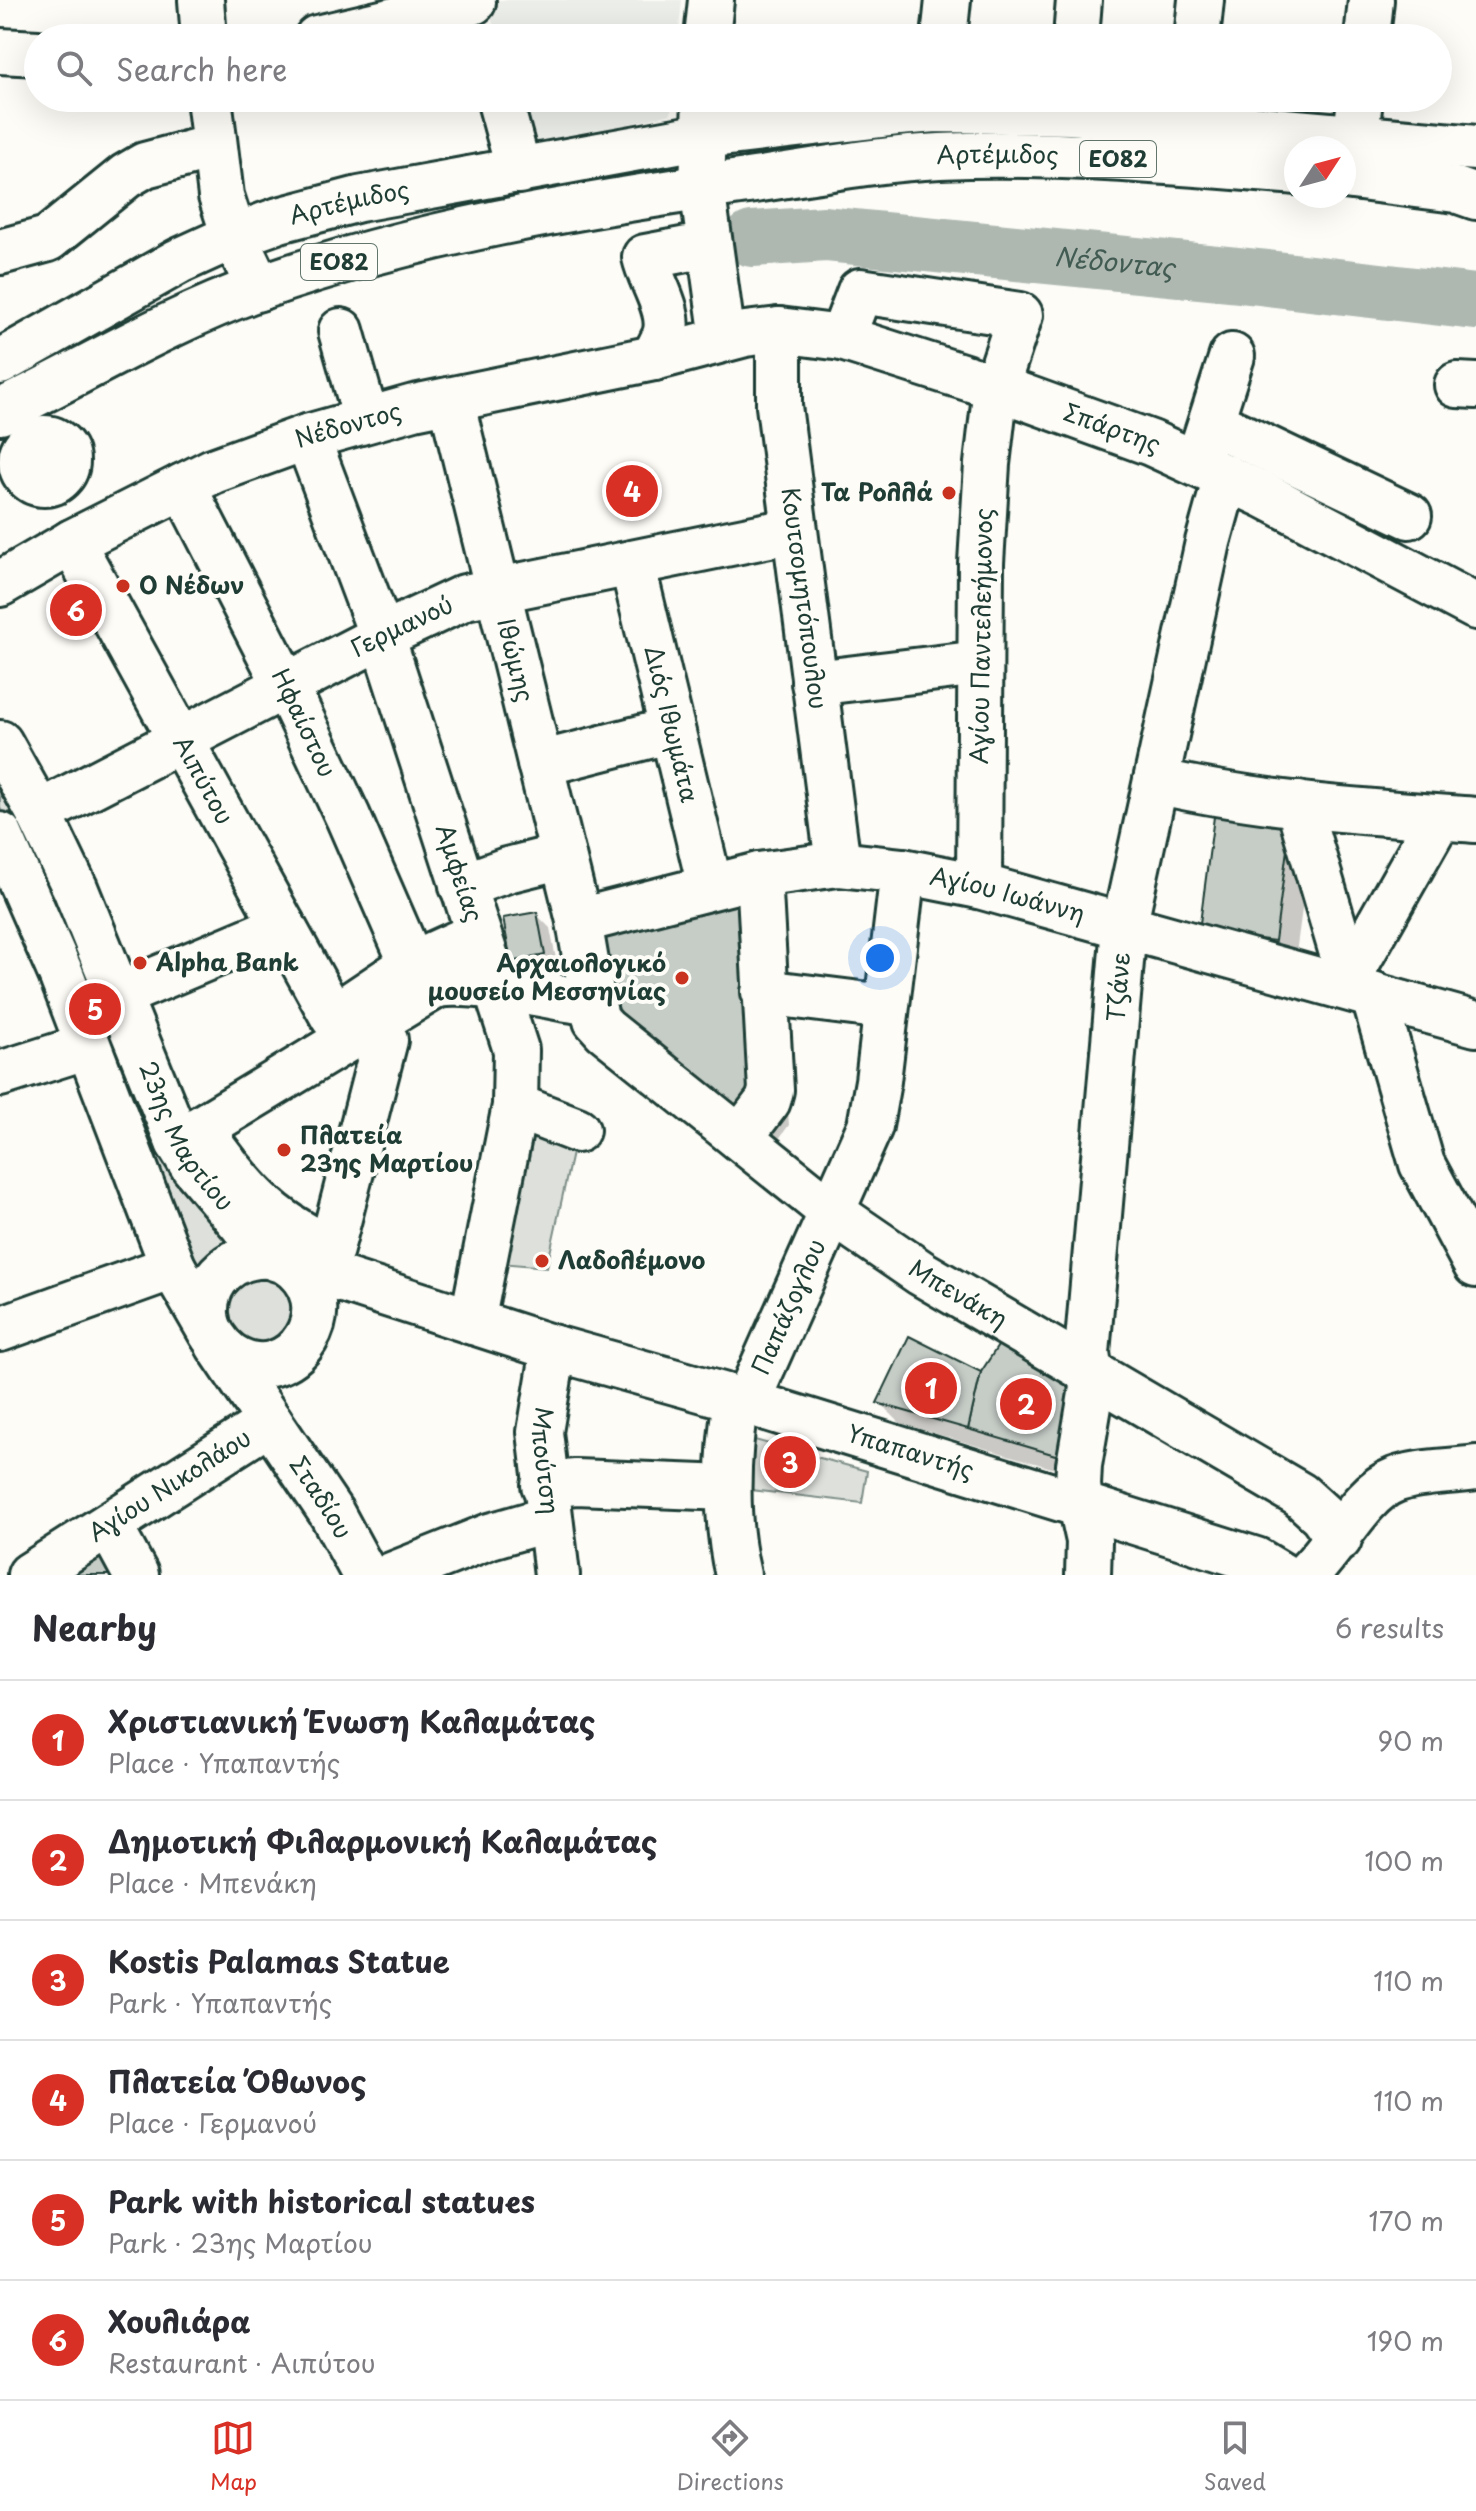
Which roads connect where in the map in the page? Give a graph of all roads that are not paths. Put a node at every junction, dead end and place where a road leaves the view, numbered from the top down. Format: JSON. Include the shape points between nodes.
{"nodes":[{"id":1,"x":201,"y":0,"type":"edge"},
{"id":2,"x":711,"y":0,"type":"edge"},
{"id":3,"x":948,"y":0,"type":"edge"},
{"id":4,"x":1079,"y":0,"type":"edge"},
{"id":5,"x":1201,"y":0,"type":"edge"},
{"id":6,"x":1371,"y":0,"type":"edge"},
{"id":7,"x":476,"y":13,"type":"edge"},
{"id":8,"x":203,"y":24,"type":"edge"},
{"id":9,"x":406,"y":24,"type":"edge"},
{"id":10,"x":708,"y":24,"type":"edge"},
{"id":11,"x":945,"y":24,"type":"edge"},
{"id":12,"x":1077,"y":24,"type":"edge"},
{"id":13,"x":1198,"y":24,"type":"edge"},
{"id":14,"x":1368,"y":24,"type":"edge"},
{"id":15,"x":0,"y":51,"type":"edge"},
{"id":16,"x":24,"y":52,"type":"edge"},
{"id":17,"x":210,"y":112,"type":"edge"},
{"id":18,"x":503,"y":112,"type":"edge"},
{"id":19,"x":880,"y":112,"type":"edge"},
{"id":20,"x":1202,"y":112,"type":"edge"},
{"id":21,"x":704,"y":117,"type":"edge"},
{"id":22,"x":1347,"y":136,"type":"edge"},
{"id":23,"x":1356,"y":137,"type":"edge"},
{"id":24,"x":1356,"y":139,"type":"edge"},
{"id":25,"x":213,"y":147,"type":"junction"},
{"id":26,"x":1476,"y":148,"type":"edge"},
{"id":27,"x":519,"y":171,"type":"junction"},
{"id":28,"x":1284,"y":171,"type":"edge"},
{"id":29,"x":702,"y":187,"type":"junction"},
{"id":30,"x":1476,"y":197,"type":"edge"},
{"id":31,"x":234,"y":236,"type":"junction"},
{"id":32,"x":708,"y":245,"type":"junction"},
{"id":33,"x":0,"y":252,"type":"edge"},
{"id":34,"x":259,"y":288,"type":"junction"},
{"id":35,"x":779,"y":330,"type":"junction"},
{"id":36,"x":341,"y":331,"type":"dead end"},
{"id":37,"x":842,"y":338,"type":"junction"},
{"id":38,"x":723,"y":339,"type":"junction"},
{"id":39,"x":1232,"y":356,"type":"dead end"},
{"id":40,"x":654,"y":358,"type":"junction"},
{"id":41,"x":0,"y":362,"type":"edge"},
{"id":42,"x":996,"y":387,"type":"junction"},
{"id":43,"x":451,"y":400,"type":"junction"},
{"id":44,"x":0,"y":412,"type":"edge"},
{"id":45,"x":366,"y":419,"type":"junction"},
{"id":46,"x":1211,"y":422,"type":"junction"},
{"id":47,"x":307,"y":437,"type":"junction"},
{"id":48,"x":1212,"y":470,"type":"junction"},
{"id":49,"x":1338,"y":482,"type":"junction"},
{"id":50,"x":43,"y":484,"type":"dead end"},
{"id":51,"x":183,"y":486,"type":"junction"},
{"id":52,"x":1409,"y":516,"type":"dead end"},
{"id":53,"x":1321,"y":525,"type":"junction"},
{"id":54,"x":794,"y":530,"type":"junction"},
{"id":55,"x":73,"y":542,"type":"junction"},
{"id":56,"x":632,"y":563,"type":"junction"},
{"id":57,"x":4,"y":580,"type":"edge"},
{"id":58,"x":497,"y":589,"type":"junction"},
{"id":59,"x":1474,"y":600,"type":"edge"},
{"id":60,"x":382,"y":636,"type":"junction"},
{"id":61,"x":980,"y":663,"type":"junction"},
{"id":62,"x":814,"y":683,"type":"junction"},
{"id":63,"x":286,"y":686,"type":"junction"},
{"id":64,"x":672,"y":730,"type":"junction"},
{"id":65,"x":181,"y":741,"type":"junction"},
{"id":66,"x":0,"y":743,"type":"edge"},
{"id":67,"x":540,"y":764,"type":"junction"},
{"id":68,"x":1156,"y":781,"type":"junction"},
{"id":69,"x":1298,"y":804,"type":"junction"},
{"id":70,"x":39,"y":813,"type":"junction"},
{"id":71,"x":1457,"y":819,"type":"edge"},
{"id":72,"x":0,"y":835,"type":"edge"},
{"id":73,"x":563,"y":856,"type":"junction"},
{"id":74,"x":838,"y":864,"type":"junction"},
{"id":75,"x":903,"y":871,"type":"junction"},
{"id":76,"x":759,"y":875,"type":"junction"},
{"id":77,"x":462,"y":886,"type":"junction"},
{"id":78,"x":710,"y":886,"type":"junction"},
{"id":79,"x":979,"y":886,"type":"junction"},
{"id":80,"x":579,"y":921,"type":"junction"},
{"id":81,"x":283,"y":926,"type":"junction"},
{"id":82,"x":1124,"y":927,"type":"junction"},
{"id":83,"x":478,"y":934,"type":"junction"},
{"id":84,"x":412,"y":964,"type":"junction"},
{"id":85,"x":1357,"y":986,"type":"junction"},
{"id":86,"x":498,"y":988,"type":"junction"},
{"id":87,"x":764,"y":992,"type":"junction"},
{"id":88,"x":119,"y":995,"type":"junction"},
{"id":89,"x":885,"y":1007,"type":"junction"},
{"id":90,"x":594,"y":1011,"type":"junction"},
{"id":91,"x":357,"y":1012,"type":"junction"},
{"id":92,"x":1476,"y":1024,"type":"edge"},
{"id":93,"x":88,"y":1046,"type":"junction"},
{"id":94,"x":0,"y":1074,"type":"edge"},
{"id":95,"x":515,"y":1106,"type":"junction"},
{"id":96,"x":577,"y":1130,"type":"dead end"},
{"id":97,"x":189,"y":1135,"type":"junction"},
{"id":98,"x":740,"y":1138,"type":"junction"},
{"id":99,"x":832,"y":1212,"type":"junction"},
{"id":100,"x":277,"y":1258,"type":"junction"},
{"id":101,"x":1476,"y":1265,"type":"edge"},
{"id":102,"x":173,"y":1267,"type":"junction"},
{"id":103,"x":398,"y":1297,"type":"junction"},
{"id":104,"x":472,"y":1322,"type":"junction"},
{"id":105,"x":0,"y":1329,"type":"edge"},
{"id":106,"x":215,"y":1340,"type":"junction"},
{"id":107,"x":304,"y":1343,"type":"junction"},
{"id":108,"x":554,"y":1348,"type":"junction"},
{"id":109,"x":1088,"y":1370,"type":"junction"},
{"id":110,"x":741,"y":1400,"type":"junction"},
{"id":111,"x":270,"y":1422,"type":"junction"},
{"id":112,"x":1476,"y":1468,"type":"edge"},
{"id":113,"x":728,"y":1488,"type":"junction"},
{"id":114,"x":547,"y":1502,"type":"junction"},
{"id":115,"x":1081,"y":1505,"type":"junction"},
{"id":116,"x":109,"y":1525,"type":"junction"},
{"id":117,"x":1339,"y":1539,"type":"junction"},
{"id":118,"x":457,"y":1562,"type":"edge"},
{"id":119,"x":30,"y":1575,"type":"edge"},
{"id":120,"x":136,"y":1575,"type":"edge"},
{"id":121,"x":365,"y":1575,"type":"edge"},
{"id":122,"x":392,"y":1575,"type":"edge"},
{"id":123,"x":557,"y":1575,"type":"edge"},
{"id":124,"x":738,"y":1575,"type":"edge"},
{"id":125,"x":1088,"y":1575,"type":"edge"},
{"id":126,"x":1281,"y":1575,"type":"edge"},
{"id":127,"x":1306,"y":1575,"type":"edge"}],
"edges":[{"from":1,"to":8,"type":"street"},
{"from":2,"to":10,"type":"street"},
{"from":3,"to":11,"type":"street"},
{"from":4,"to":12,"type":"street"},
{"from":5,"to":13,"type":"street"},
{"from":6,"to":14,"type":"street"},
{"from":7,"to":9,"type":"street"},
{"from":15,"to":16,"type":"street"},
{"from":17,"to":25,"type":"street"},
{"from":18,"to":27,"type":"street"},
{"from":19,"to":21,"type":"street","name":"Αρτέμιδος","number":"ΕΟ82","via":[[823,120]]},
{"from":20,"to":22,"type":"street","name":"Αρτέμιδος","number":"ΕΟ82"},
{"from":21,"to":27,"type":"street","name":"Αρτέμιδος","number":"ΕΟ82"},
{"from":21,"to":29,"type":"street"},
{"from":23,"to":26,"type":"street","name":"Αρτέμιδος","number":"ΕΟ82"},
{"from":24,"to":30,"type":"street","name":"Αρτέμιδος","number":"ΕΟ82"},
{"from":25,"to":31,"type":"street"},
{"from":25,"to":33,"type":"street","via":[[145,165],[48,239]]},
{"from":27,"to":31,"type":"street","name":"Αρτέμιδος","number":"ΕΟ82","via":[[359,199]]},
{"from":28,"to":29,"type":"street","name":"Αρτέμιδος","number":"ΕΟ82","via":[[1067,156],[939,156]]},
{"from":29,"to":32,"type":"street"},
{"from":29,"to":34,"type":"street","name":"Αρτέμιδος","number":"ΕΟ82","via":[[514,220]]},
{"from":31,"to":34,"type":"street"},
{"from":31,"to":41,"type":"street","name":"Αρτέμιδος","number":"ΕΟ82","via":[[179,261]]},
{"from":32,"to":38,"type":"street"},
{"from":32,"to":40,"type":"street","via":[[645,257],[667,316],[665,336]]},
{"from":34,"to":44,"type":"street","name":"Αρτέμιδος","number":"ΕΟ82"},
{"from":35,"to":37,"type":"street","name":"Σπάρτης"},
{"from":35,"to":38,"type":"street","name":"Σπάρτης"},
{"from":35,"to":54,"type":"street","name":"Κουτσομητόπουλου","via":[[779,406]]},
{"from":36,"to":45,"type":"street"},
{"from":37,"to":42,"type":"street","name":"Σπάρτης"},
{"from":37,"to":42,"type":"street","name":"Αγίου Παντελεήμονος","via":[[860,291],[1020,315]]},
{"from":38,"to":40,"type":"street","name":"Νέδοντος"},
{"from":39,"to":46,"type":"street","name":"Τζάνε"},
{"from":40,"to":43,"type":"street","name":"Νέδοντος"},
{"from":42,"to":48,"type":"street","name":"Σπάρτης"},
{"from":42,"to":61,"type":"street","name":"Αγίου Παντελεήμονος","via":[[982,544]]},
{"from":43,"to":45,"type":"street","name":"Νέδοντος"},
{"from":43,"to":58,"type":"street","name":"Ιθώμης"},
{"from":45,"to":47,"type":"street","name":"Νέδοντος"},
{"from":46,"to":48,"type":"street","name":"Τζάνε"},
{"from":46,"to":49,"type":"street"},
{"from":47,"to":51,"type":"street","name":"Νέδοντος"},
{"from":47,"to":60,"type":"street","name":"Αμφείας"},
{"from":48,"to":53,"type":"street","name":"Σπάρτης"},
{"from":48,"to":68,"type":"street","name":"Τζάνε","via":[[1208,542]]},
{"from":49,"to":52,"type":"street"},
{"from":49,"to":53,"type":"street"},
{"from":50,"to":55,"type":"street","name":"Αιπύτου"},
{"from":51,"to":55,"type":"street","name":"Νέδοντος"},
{"from":51,"to":63,"type":"street","name":"Ηφαίστου"},
{"from":53,"to":59,"type":"street","name":"Σπάρτης"},
{"from":54,"to":56,"type":"street","name":"Γερμανού"},
{"from":54,"to":62,"type":"street","name":"Κουτσομητόπουλου"},
{"from":55,"to":57,"type":"street","name":"Νέδοντος"},
{"from":55,"to":65,"type":"street","name":"Αιπύτου"},
{"from":56,"to":58,"type":"street","name":"Γερμανού"},
{"from":56,"to":64,"type":"street","name":"Διός Ιθωμάτα"},
{"from":58,"to":60,"type":"street","name":"Γερμανού","via":[[465,597]]},
{"from":58,"to":67,"type":"street","name":"Ιθώμης"},
{"from":60,"to":63,"type":"street","name":"Γερμανού"},
{"from":60,"to":77,"type":"street","name":"Αμφείας"},
{"from":61,"to":62,"type":"street"},
{"from":61,"to":79,"type":"street","name":"Αγίου Παντελεήμονος"},
{"from":62,"to":74,"type":"street","name":"Κουτσομητόπουλου"},
{"from":63,"to":65,"type":"street","name":"Γερμανού"},
{"from":63,"to":84,"type":"street","name":"Ηφαίστου"},
{"from":64,"to":67,"type":"street"},
{"from":64,"to":78,"type":"street","name":"Διός Ιθωμάτα"},
{"from":65,"to":70,"type":"street","name":"Γερμανού"},
{"from":65,"to":81,"type":"street","name":"Αιπύτου"},
{"from":66,"to":70,"type":"street","name":"23ης Μαρτίου"},
{"from":67,"to":73,"type":"street","name":"Ιθώμης"},
{"from":68,"to":69,"type":"street"},
{"from":68,"to":82,"type":"street","name":"Τζάνε"},
{"from":69,"to":71,"type":"street"},
{"from":69,"to":85,"type":"street"},
{"from":70,"to":88,"type":"street","name":"23ης Μαρτίου"},
{"from":71,"to":85,"type":"street"},
{"from":72,"to":93,"type":"street","name":"23ης Μαρτίου"},
{"from":73,"to":77,"type":"street"},
{"from":73,"to":80,"type":"street","name":"Ιθώμης"},
{"from":74,"to":75,"type":"street","name":"Αγίου Ιωάννη"},
{"from":74,"to":76,"type":"street","name":"Αγίου Ιωάννη"},
{"from":75,"to":79,"type":"street","name":"Αγίου Ιωάννη"},
{"from":75,"to":89,"type":"street","name":"Παπάζογλου"},
{"from":76,"to":78,"type":"street","name":"Αγίου Ιωάννη"},
{"from":76,"to":87,"type":"street"},
{"from":77,"to":83,"type":"street","name":"Αμφείας"},
{"from":78,"to":80,"type":"street","name":"Αγίου Ιωάννη"},
{"from":79,"to":82,"type":"street","name":"Αγίου Ιωάννη"},
{"from":80,"to":90,"type":"street","name":"Ιθώμης"},
{"from":81,"to":88,"type":"street"},
{"from":81,"to":91,"type":"street","name":"Αιπύτου"},
{"from":82,"to":85,"type":"street","name":"Αγίου Ιωάννη"},
{"from":82,"to":109,"type":"street","name":"Τζάνε"},
{"from":83,"to":84,"type":"street"},
{"from":83,"to":86,"type":"street","name":"Αμφείας"},
{"from":84,"to":91,"type":"street"},
{"from":85,"to":92,"type":"street","name":"Αγίου Ιωάννη"},
{"from":85,"to":101,"type":"street","via":[[1422,1164]]},
{"from":86,"to":90,"type":"street"},
{"from":86,"to":91,"type":"street","via":[[437,985]]},
{"from":86,"to":95,"type":"street","name":"Αμφείας","via":[[516,1050]]},
{"from":87,"to":89,"type":"street"},
{"from":87,"to":98,"type":"street","via":[[771,1090]]},
{"from":88,"to":97,"type":"street","name":"23ης Μαρτίου"},
{"from":89,"to":99,"type":"street","name":"Παπάζογλου","via":[[870,1126]]},
{"from":90,"to":98,"type":"street","name":"Μπενάκη","via":[[605,1030]]},
{"from":91,"to":97,"type":"street"},
{"from":91,"to":97,"type":"street","via":[[385,1040],[331,1249],[272,1216]]},
{"from":93,"to":94,"type":"street"},
{"from":93,"to":102,"type":"street","name":"23ης Μαρτίου"},
{"from":95,"to":96,"type":"street"},
{"from":95,"to":104,"type":"street","name":"Αμφείας"},
{"from":97,"to":100,"type":"street","name":"23ης Μαρτίου","via":[[193,1166]]},
{"from":98,"to":99,"type":"street","name":"Μπενάκη"},
{"from":99,"to":109,"type":"street","name":"Μπενάκη","via":[[921,1273]]},
{"from":99,"to":110,"type":"street","name":"Παπάζογλου"},
{"from":100,"to":103,"type":"street","name":"Υπαπαντής"},
{"from":100,"to":106,"type":"street","via":[[235,1261],[215,1279],[206,1312]]},
{"from":100,"to":107,"type":"street","via":[[304,1277],[314,1299],[313,1324]]},
{"from":102,"to":105,"type":"street"},
{"from":102,"to":106,"type":"street","name":"23ης Μαρτίου"},
{"from":103,"to":104,"type":"street","name":"Υπαπαντής"},
{"from":103,"to":107,"type":"street","via":[[338,1320]]},
{"from":104,"to":108,"type":"street","name":"Υπαπαντής"},
{"from":106,"to":107,"type":"street","via":[[237,1359],[262,1364],[278,1362]]},
{"from":106,"to":111,"type":"street","name":"23ης Μαρτίου"},
{"from":107,"to":111,"type":"street","via":[[272,1390]]},
{"from":108,"to":110,"type":"street","name":"Υπαπαντής"},
{"from":108,"to":114,"type":"street","name":"Μπούτση","via":[[540,1432]]},
{"from":109,"to":115,"type":"street","name":"Τζάνε","via":[[1092,1388],[1079,1465]]},
{"from":109,"to":117,"type":"street","name":"Μπενάκη","via":[[1300,1495]]},
{"from":110,"to":113,"type":"street","name":"Παπάζογλου"},
{"from":110,"to":115,"type":"street","name":"Υπαπαντής"},
{"from":111,"to":116,"type":"street","name":"Αγίου Νικολάου"},
{"from":111,"to":121,"type":"street","name":"Σταδίου","via":[[332,1514]]},
{"from":112,"to":117,"type":"street","via":[[1390,1482],[1364,1502]]},
{"from":113,"to":114,"type":"street","via":[[576,1482]]},
{"from":113,"to":124,"type":"street","name":"Παπάζογλου"},
{"from":114,"to":118,"type":"street"},
{"from":114,"to":123,"type":"street","name":"Μπούτση"},
{"from":115,"to":125,"type":"street","name":"Τζάνε","via":[[1089,1541]]},
{"from":115,"to":126,"type":"street","name":"Υπαπαντής","via":[[1256,1560]]},
{"from":116,"to":119,"type":"street","name":"Αγίου Νικολάου"},
{"from":116,"to":120,"type":"street"},
{"from":117,"to":127,"type":"street"},
{"from":118,"to":122,"type":"street"}]}
